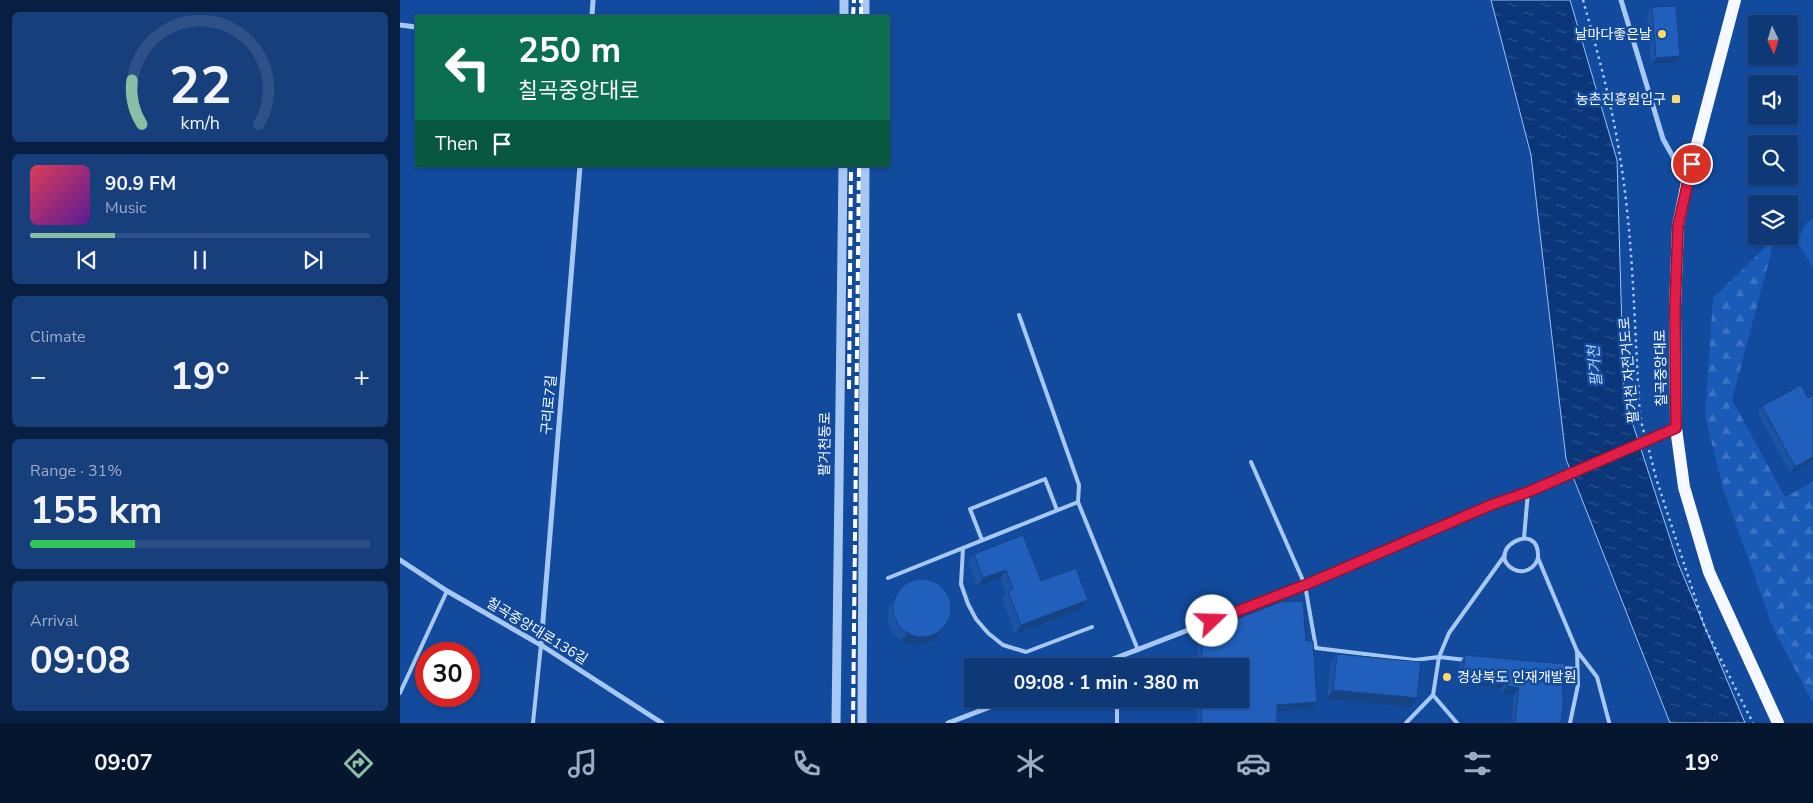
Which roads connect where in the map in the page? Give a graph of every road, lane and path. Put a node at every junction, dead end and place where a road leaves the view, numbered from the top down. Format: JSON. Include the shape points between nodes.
{"nodes":[{"id":1,"x":593,"y":0,"type":"edge"},
{"id":2,"x":844,"y":0,"type":"edge"},
{"id":3,"x":865,"y":0,"type":"edge"},
{"id":4,"x":1583,"y":0,"type":"edge"},
{"id":5,"x":1621,"y":0,"type":"edge"},
{"id":6,"x":1735,"y":0,"type":"edge"},
{"id":7,"x":592,"y":15,"type":"edge"},
{"id":8,"x":844,"y":15,"type":"edge"},
{"id":9,"x":865,"y":15,"type":"edge"},
{"id":10,"x":400,"y":26,"type":"edge"},
{"id":11,"x":415,"y":27,"type":"edge"},
{"id":12,"x":580,"y":167,"type":"edge"},
{"id":13,"x":842,"y":167,"type":"edge"},
{"id":14,"x":864,"y":167,"type":"edge"},
{"id":15,"x":1687,"y":182,"type":"junction"},
{"id":16,"x":1019,"y":316,"type":"dead end"},
{"id":17,"x":1676,"y":428,"type":"junction"},
{"id":18,"x":1644,"y":433,"type":"dead end"},
{"id":19,"x":1647,"y":442,"type":"dead end"},
{"id":20,"x":1251,"y":462,"type":"dead end"},
{"id":21,"x":1528,"y":492,"type":"junction"},
{"id":22,"x":1078,"y":502,"type":"junction"},
{"id":23,"x":1057,"y":510,"type":"junction"},
{"id":24,"x":1524,"y":538,"type":"junction"},
{"id":25,"x":982,"y":540,"type":"junction"},
{"id":26,"x":963,"y":548,"type":"junction"},
{"id":27,"x":1505,"y":555,"type":"junction"},
{"id":28,"x":1538,"y":558,"type":"junction"},
{"id":29,"x":400,"y":560,"type":"edge"},
{"id":30,"x":888,"y":578,"type":"dead end"},
{"id":31,"x":1305,"y":585,"type":"junction"},
{"id":32,"x":447,"y":591,"type":"junction"},
{"id":33,"x":1092,"y":627,"type":"dead end"},
{"id":34,"x":541,"y":645,"type":"junction"},
{"id":35,"x":1138,"y":650,"type":"junction"},
{"id":36,"x":1577,"y":651,"type":"junction"},
{"id":37,"x":1121,"y":658,"type":"edge"},
{"id":38,"x":1439,"y":658,"type":"junction"},
{"id":39,"x":1469,"y":660,"type":"edge"},
{"id":40,"x":1558,"y":667,"type":"edge"},
{"id":41,"x":1577,"y":669,"type":"junction"},
{"id":42,"x":400,"y":693,"type":"edge"},
{"id":43,"x":1433,"y":695,"type":"junction"},
{"id":44,"x":987,"y":708,"type":"edge"},
{"id":45,"x":1118,"y":708,"type":"edge"},
{"id":46,"x":1609,"y":722,"type":"dead end"},
{"id":47,"x":533,"y":723,"type":"edge"},
{"id":48,"x":662,"y":723,"type":"edge"},
{"id":49,"x":836,"y":723,"type":"edge"},
{"id":50,"x":862,"y":723,"type":"edge"},
{"id":51,"x":948,"y":723,"type":"edge"},
{"id":52,"x":1117,"y":723,"type":"edge"},
{"id":53,"x":1406,"y":723,"type":"edge"},
{"id":54,"x":1457,"y":723,"type":"edge"},
{"id":55,"x":1570,"y":723,"type":"edge"},
{"id":56,"x":1753,"y":723,"type":"edge"},
{"id":57,"x":1778,"y":723,"type":"edge"}],
"edges":[{"from":1,"to":7,"type":"street"},
{"from":2,"to":8,"type":"street"},
{"from":3,"to":9,"type":"street"},
{"from":4,"to":18,"type":"path","name":"팔거천 자전거도로","via":[[1603,70],[1620,152],[1631,250],[1640,416]]},
{"from":5,"to":15,"type":"street","via":[[1663,139]]},
{"from":6,"to":15,"type":"main road","name":"칠곡중앙대로"},
{"from":10,"to":11,"type":"street"},
{"from":12,"to":34,"type":"street","name":"구리로7길"},
{"from":13,"to":49,"type":"street","name":"팔거천동로"},
{"from":14,"to":50,"type":"street"},
{"from":15,"to":17,"type":"main road","name":"칠곡중앙대로","via":[[1678,226]]},
{"from":16,"to":22,"type":"lane","via":[[1079,485]]},
{"from":17,"to":21,"type":"street","bridge":true},
{"from":17,"to":57,"type":"main road","name":"칠곡중앙대로","via":[[1684,487],[1709,572]]},
{"from":19,"to":56,"type":"path","name":"팔거천 자전거도로","via":[[1705,628]]},
{"from":20,"to":31,"type":"lane"},
{"from":21,"to":24,"type":"lane"},
{"from":21,"to":31,"type":"street"},
{"from":22,"to":23,"type":"lane"},
{"from":22,"to":35,"type":"lane"},
{"from":23,"to":25,"type":"lane"},
{"from":23,"to":25,"type":"lane","via":[[1045,479],[970,509]]},
{"from":24,"to":27,"type":"lane","via":[[1513,540]]},
{"from":24,"to":28,"type":"lane","via":[[1534,543],[1539,552]]},
{"from":25,"to":26,"type":"lane"},
{"from":26,"to":30,"type":"lane"},
{"from":26,"to":33,"type":"lane","via":[[961,584],[968,604],[976,619],[1003,645],[1026,652]]},
{"from":27,"to":28,"type":"lane","via":[[1509,565],[1518,571],[1529,570]]},
{"from":27,"to":38,"type":"lane","via":[[1449,633]]},
{"from":28,"to":36,"type":"lane"},
{"from":29,"to":32,"type":"street","name":"칠곡중앙대로136길"},
{"from":31,"to":35,"type":"street"},
{"from":31,"to":38,"type":"lane","via":[[1316,648],[1414,660]]},
{"from":32,"to":34,"type":"street","name":"칠곡중앙대로136길"},
{"from":32,"to":42,"type":"lane"},
{"from":34,"to":47,"type":"lane"},
{"from":34,"to":48,"type":"street","name":"칠곡중앙대로136길"},
{"from":35,"to":37,"type":"street"},
{"from":36,"to":41,"type":"lane"},
{"from":36,"to":46,"type":"lane","via":[[1597,676]]},
{"from":38,"to":39,"type":"lane"},
{"from":38,"to":43,"type":"lane"},
{"from":40,"to":41,"type":"lane"},
{"from":41,"to":55,"type":"lane","via":[[1578,685]]},
{"from":43,"to":53,"type":"lane"},
{"from":43,"to":54,"type":"lane"},
{"from":44,"to":51,"type":"street"},
{"from":45,"to":52,"type":"lane"}]}
